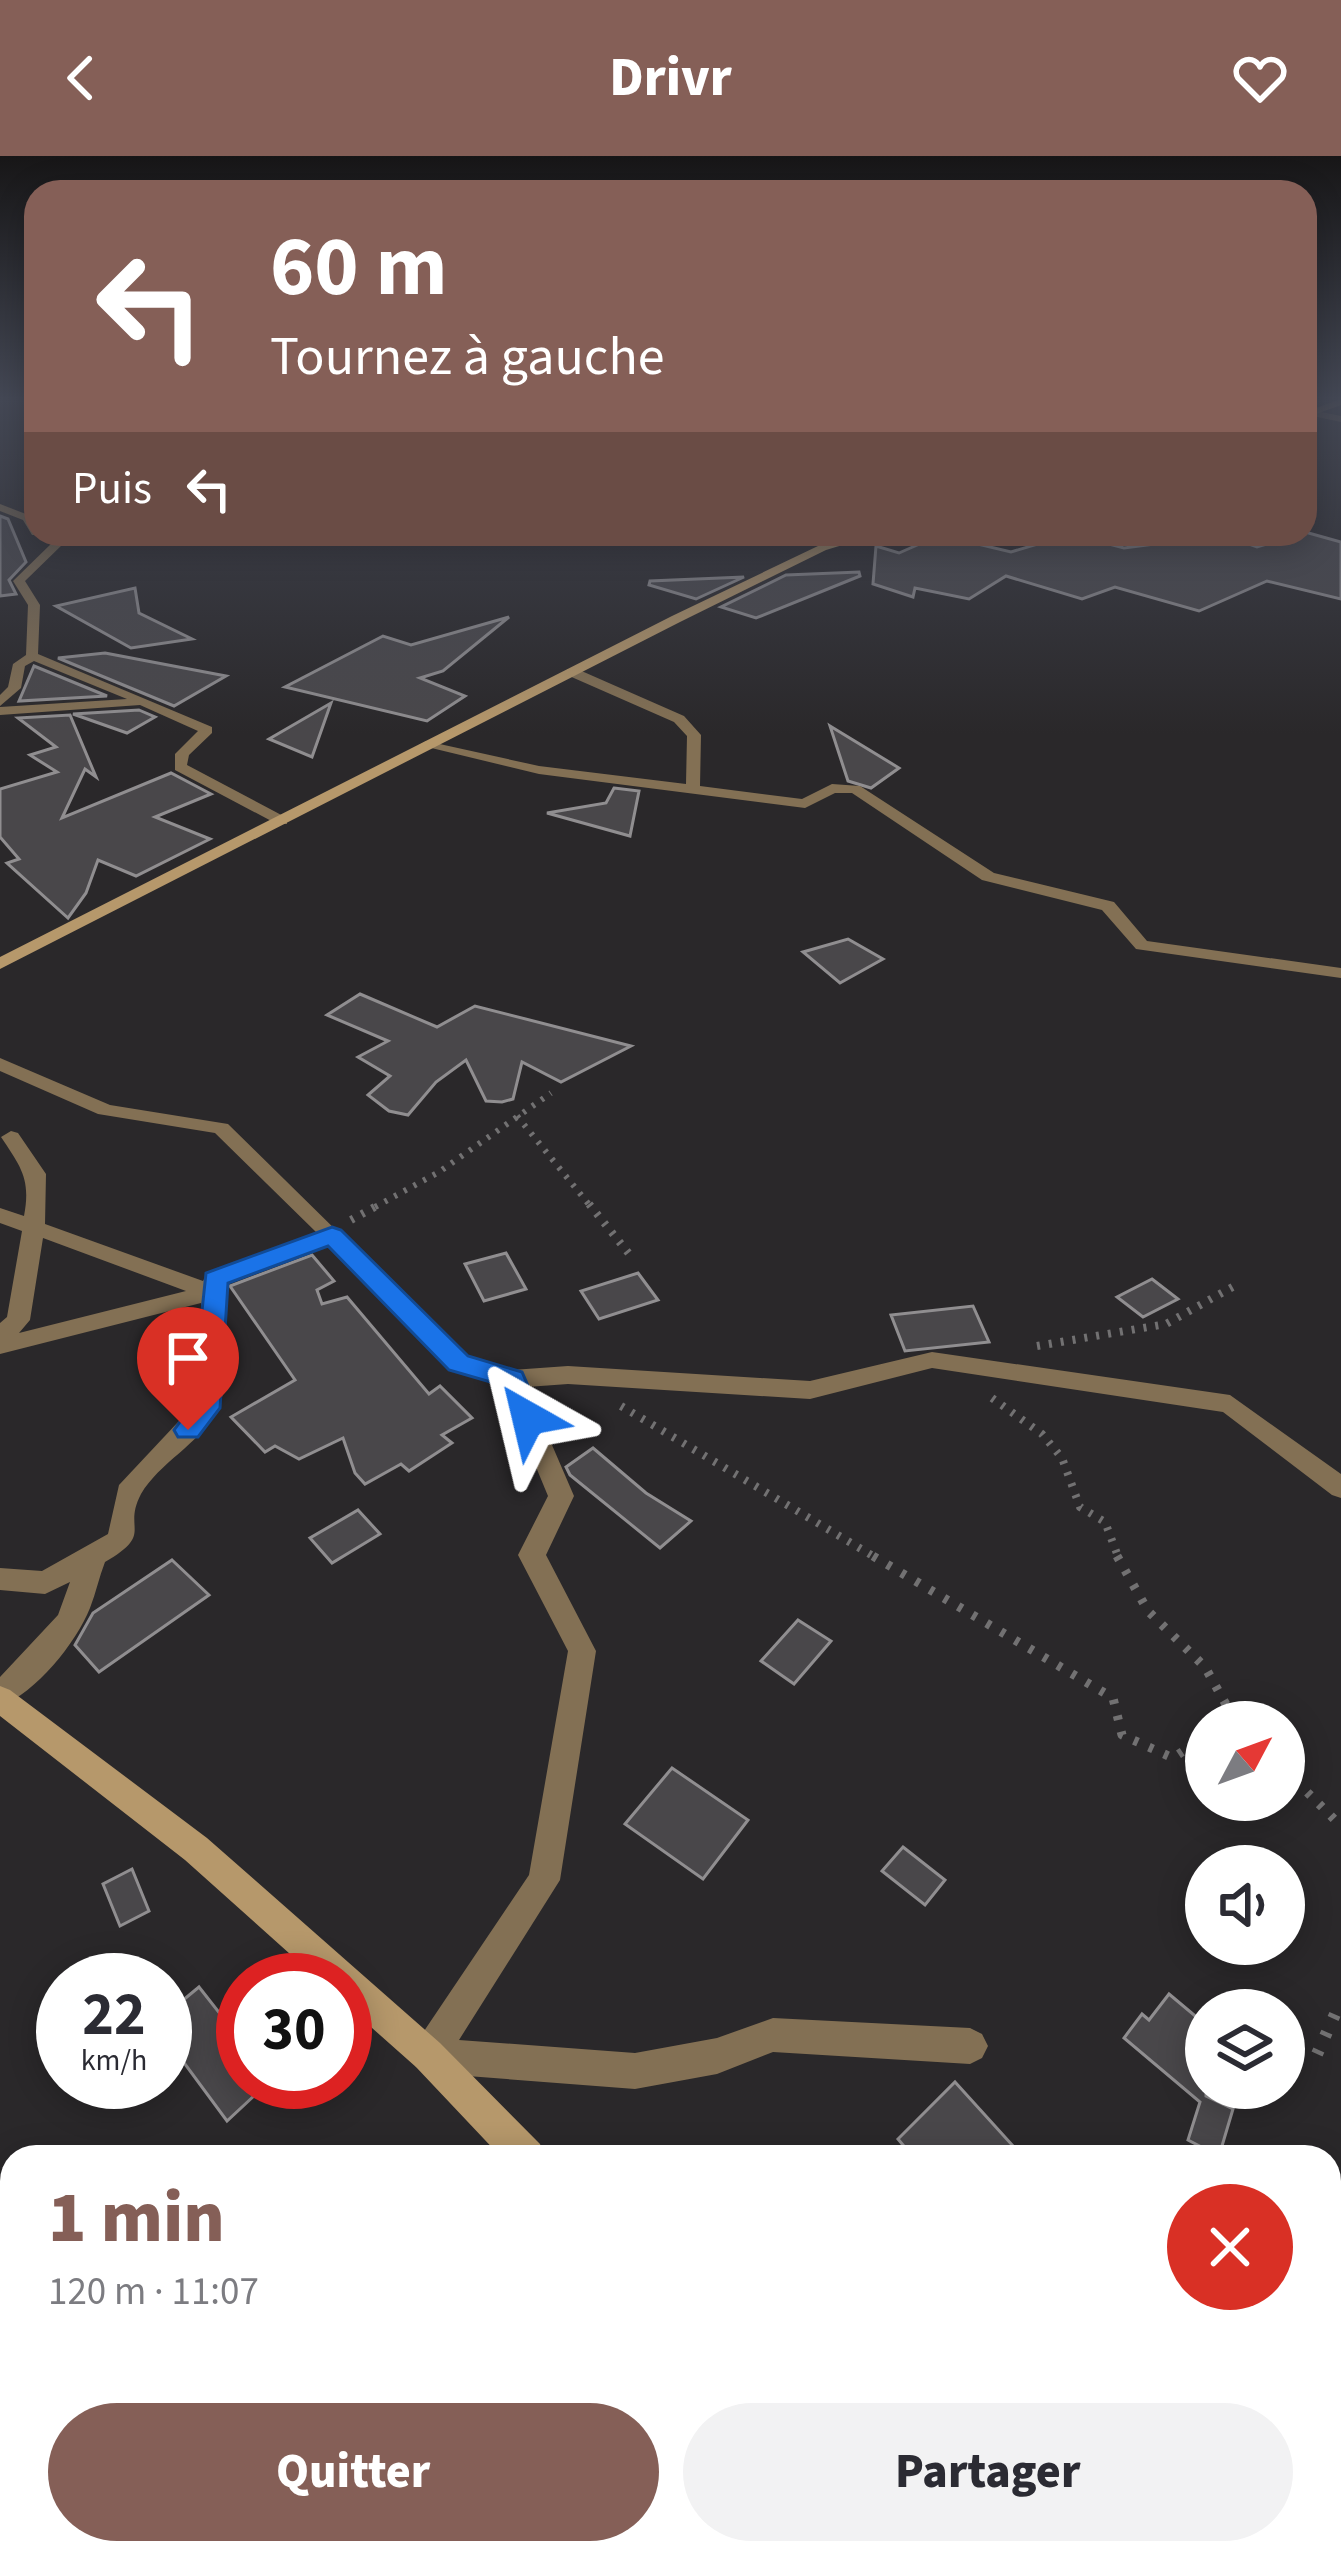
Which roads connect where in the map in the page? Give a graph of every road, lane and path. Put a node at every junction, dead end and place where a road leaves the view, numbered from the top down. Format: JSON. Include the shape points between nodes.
{"nodes":[{"id":1,"x":55,"y":546,"type":"edge"},
{"id":2,"x":829,"y":546,"type":"edge"},
{"id":3,"x":32,"y":657,"type":"junction"},
{"id":4,"x":572,"y":672,"type":"junction"},
{"id":5,"x":136,"y":703,"type":"junction"},
{"id":6,"x":0,"y":707,"type":"edge"},
{"id":7,"x":427,"y":745,"type":"junction"},
{"id":8,"x":694,"y":789,"type":"junction"},
{"id":9,"x":281,"y":820,"type":"junction"},
{"id":10,"x":0,"y":964,"type":"edge"},
{"id":11,"x":1341,"y":974,"type":"edge"},
{"id":12,"x":0,"y":1064,"type":"edge"},
{"id":13,"x":551,"y":1093,"type":"dead end"},
{"id":14,"x":517,"y":1116,"type":"junction"},
{"id":15,"x":11,"y":1137,"type":"dead end"},
{"id":16,"x":0,"y":1215,"type":"edge"},
{"id":17,"x":33,"y":1225,"type":"junction"},
{"id":18,"x":330,"y":1234,"type":"junction"},
{"id":19,"x":630,"y":1255,"type":"dead end"},
{"id":20,"x":1236,"y":1285,"type":"dead end"},
{"id":21,"x":212,"y":1292,"type":"junction"},
{"id":22,"x":0,"y":1337,"type":"edge"},
{"id":23,"x":0,"y":1346,"type":"edge"},
{"id":24,"x":942,"y":1362,"type":"junction"},
{"id":25,"x":993,"y":1369,"type":"junction"},
{"id":26,"x":568,"y":1375,"type":"junction"},
{"id":27,"x":512,"y":1379,"type":"junction"},
{"id":28,"x":1341,"y":1488,"type":"edge"},
{"id":29,"x":92,"y":1560,"type":"junction"},
{"id":30,"x":0,"y":1579,"type":"edge"},
{"id":31,"x":0,"y":1696,"type":"edge"},
{"id":32,"x":1222,"y":1701,"type":"edge"},
{"id":33,"x":1185,"y":1750,"type":"edge"},
{"id":34,"x":1305,"y":1789,"type":"edge"},
{"id":35,"x":1341,"y":1826,"type":"edge"},
{"id":36,"x":313,"y":1953,"type":"edge"},
{"id":37,"x":1341,"y":2000,"type":"edge"},
{"id":38,"x":372,"y":2006,"type":"edge"},
{"id":39,"x":970,"y":2046,"type":"dead end"},
{"id":40,"x":1318,"y":2054,"type":"dead end"},
{"id":41,"x":428,"y":2055,"type":"junction"},
{"id":42,"x":515,"y":2145,"type":"edge"}],
"edges":[{"from":1,"to":3,"type":"street","via":[[19,581],[34,605]]},
{"from":2,"to":4,"type":"main road"},
{"from":3,"to":5,"type":"street"},
{"from":3,"to":6,"type":"street","via":[[19,664]]},
{"from":4,"to":7,"type":"main road"},
{"from":4,"to":8,"type":"street","via":[[679,719],[694,735]]},
{"from":5,"to":6,"type":"street"},
{"from":5,"to":9,"type":"street","via":[[207,730],[182,754],[180,767]]},
{"from":7,"to":8,"type":"street","via":[[539,770]]},
{"from":7,"to":9,"type":"main road"},
{"from":8,"to":11,"type":"street","via":[[805,804],[832,788],[855,789],[988,877],[1108,906],[1142,945]]},
{"from":9,"to":10,"type":"main road"},
{"from":12,"to":18,"type":"street","via":[[105,1110],[221,1128]]},
{"from":13,"to":14,"type":"path"},
{"from":14,"to":18,"type":"path"},
{"from":14,"to":19,"type":"path"},
{"from":15,"to":17,"type":"street","via":[[36,1174]]},
{"from":16,"to":17,"type":"street"},
{"from":17,"to":21,"type":"street"},
{"from":17,"to":22,"type":"street","via":[[18,1320]]},
{"from":18,"to":21,"type":"street","via":[[215,1279]]},
{"from":18,"to":27,"type":"street","via":[[458,1364]]},
{"from":20,"to":25,"type":"path","via":[[1201,1314],[1036,1346]]},
{"from":21,"to":23,"type":"street"},
{"from":21,"to":29,"type":"street","via":[[206,1408],[128,1492],[120,1540]]},
{"from":24,"to":25,"type":"street"},
{"from":24,"to":26,"type":"street","via":[[810,1390]]},
{"from":24,"to":32,"type":"path","via":[[1042,1434],[1062,1458],[1080,1507],[1105,1522],[1148,1611],[1205,1667]]},
{"from":25,"to":28,"type":"street","via":[[1230,1404]]},
{"from":26,"to":27,"type":"street"},
{"from":26,"to":33,"type":"path","via":[[1113,1698],[1122,1735],[1173,1758]]},
{"from":27,"to":41,"type":"street","via":[[560,1496],[532,1555],[581,1652],[544,1880]]},
{"from":29,"to":30,"type":"street","via":[[45,1583]]},
{"from":29,"to":31,"type":"street","via":[[76,1612]]},
{"from":31,"to":36,"type":"main road","via":[[196,1849]]},
{"from":34,"to":35,"type":"path"},
{"from":37,"to":40,"type":"path"},
{"from":38,"to":41,"type":"main road"},
{"from":39,"to":41,"type":"street","via":[[773,2035],[717,2056],[635,2071]]},
{"from":41,"to":42,"type":"main road"}]}
